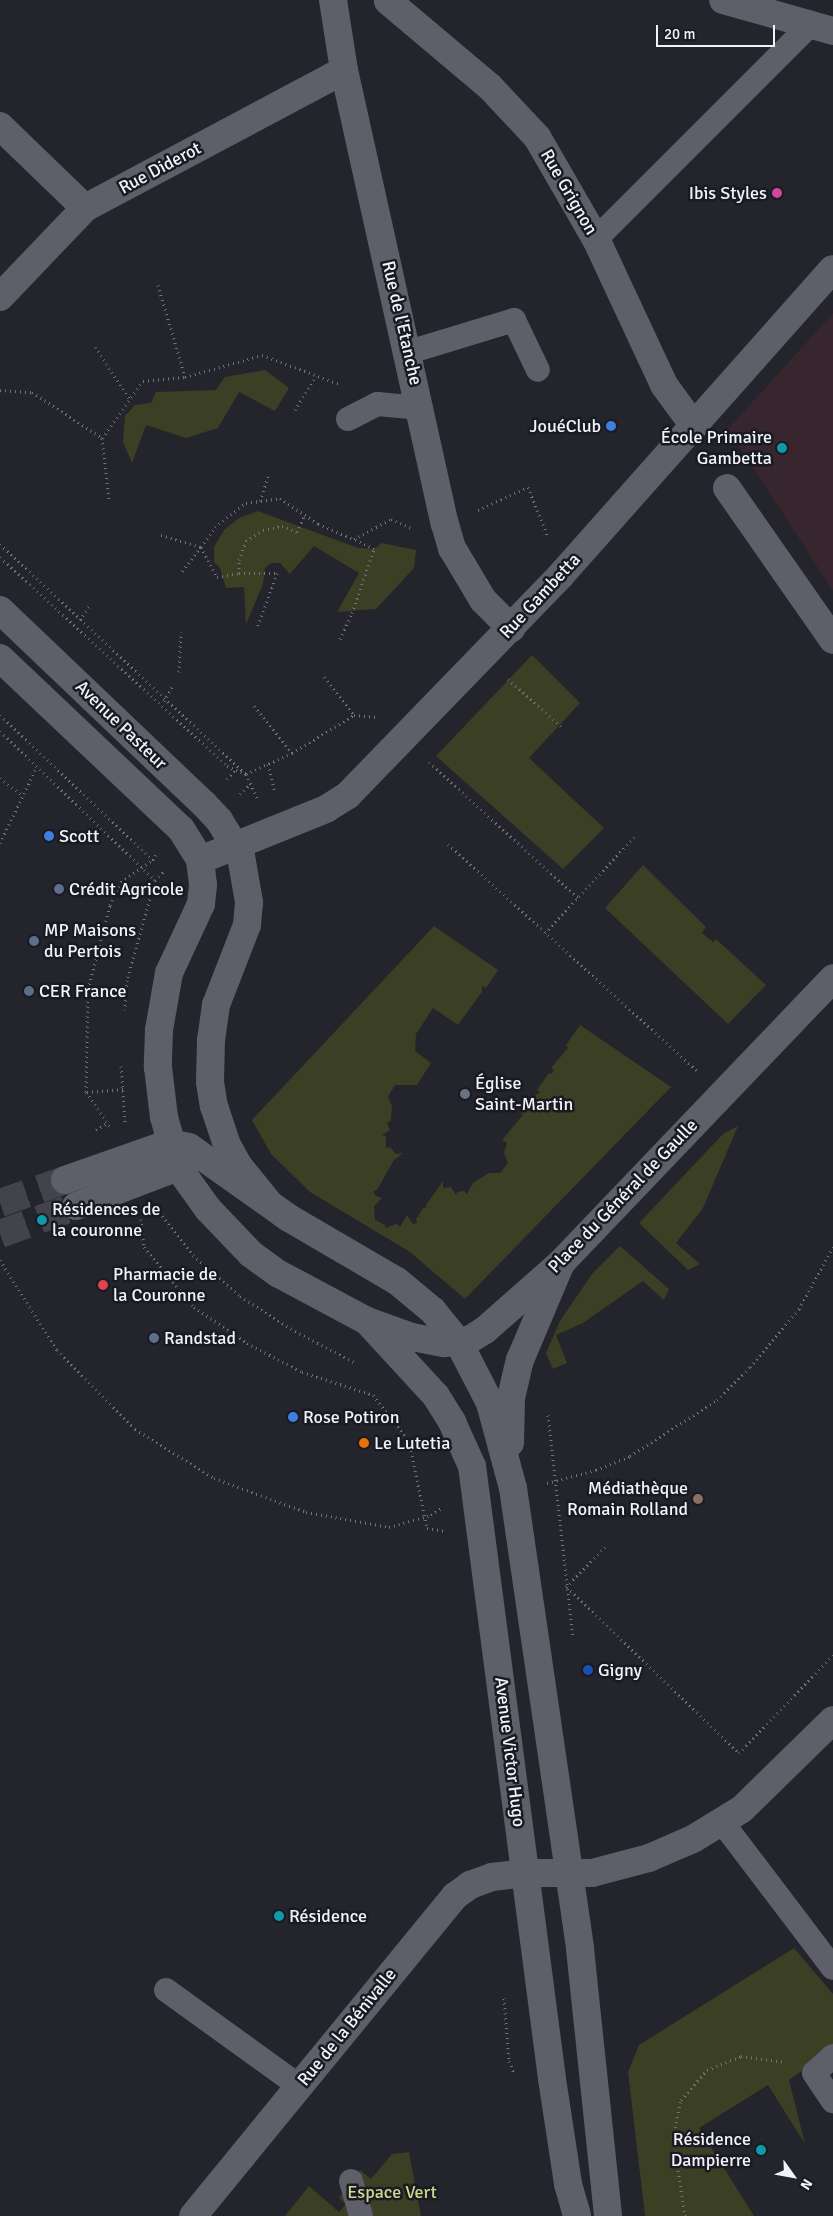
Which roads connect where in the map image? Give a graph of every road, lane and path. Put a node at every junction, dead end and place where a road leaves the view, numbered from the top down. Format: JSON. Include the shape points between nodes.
{"nodes":[{"id":1,"x":333,"y":0,"type":"edge"},
{"id":2,"x":386,"y":0,"type":"edge"},
{"id":3,"x":723,"y":0,"type":"edge"},
{"id":4,"x":822,"y":27,"type":"edge"},
{"id":5,"x":344,"y":70,"type":"junction"},
{"id":6,"x":0,"y":126,"type":"edge"},
{"id":7,"x":85,"y":208,"type":"junction"},
{"id":8,"x":596,"y":239,"type":"junction"},
{"id":9,"x":833,"y":269,"type":"edge"},
{"id":10,"x":158,"y":285,"type":"dead end"},
{"id":11,"x":0,"y":297,"type":"edge"},
{"id":12,"x":95,"y":346,"type":"dead end"},
{"id":13,"x":409,"y":352,"type":"junction"},
{"id":14,"x":538,"y":370,"type":"dead end"},
{"id":15,"x":316,"y":376,"type":"junction"},
{"id":16,"x":185,"y":377,"type":"junction"},
{"id":17,"x":347,"y":383,"type":"dead end"},
{"id":18,"x":0,"y":390,"type":"edge"},
{"id":19,"x":130,"y":398,"type":"junction"},
{"id":20,"x":421,"y":408,"type":"junction"},
{"id":21,"x":295,"y":410,"type":"dead end"},
{"id":22,"x":348,"y":419,"type":"dead end"},
{"id":23,"x":694,"y":426,"type":"junction"},
{"id":24,"x":102,"y":438,"type":"junction"},
{"id":25,"x":268,"y":476,"type":"dead end"},
{"id":26,"x":727,"y":488,"type":"dead end"},
{"id":27,"x":109,"y":500,"type":"dead end"},
{"id":28,"x":260,"y":501,"type":"junction"},
{"id":29,"x":304,"y":515,"type":"junction"},
{"id":30,"x":161,"y":535,"type":"dead end"},
{"id":31,"x":449,"y":536,"type":"junction"},
{"id":32,"x":354,"y":539,"type":"junction"},
{"id":33,"x":0,"y":544,"type":"edge"},
{"id":34,"x":201,"y":547,"type":"junction"},
{"id":35,"x":552,"y":547,"type":"dead end"},
{"id":36,"x":0,"y":557,"type":"edge"},
{"id":37,"x":182,"y":571,"type":"dead end"},
{"id":38,"x":239,"y":573,"type":"junction"},
{"id":39,"x":89,"y":606,"type":"dead end"},
{"id":40,"x":0,"y":610,"type":"edge"},
{"id":41,"x":80,"y":620,"type":"junction"},
{"id":42,"x":257,"y":628,"type":"dead end"},
{"id":43,"x":511,"y":628,"type":"junction"},
{"id":44,"x":181,"y":632,"type":"dead end"},
{"id":45,"x":340,"y":639,"type":"dead end"},
{"id":46,"x":833,"y":640,"type":"edge"},
{"id":47,"x":0,"y":658,"type":"edge"},
{"id":48,"x":179,"y":672,"type":"dead end"},
{"id":49,"x":502,"y":673,"type":"dead end"},
{"id":50,"x":324,"y":677,"type":"dead end"},
{"id":51,"x":172,"y":686,"type":"dead end"},
{"id":52,"x":164,"y":701,"type":"junction"},
{"id":53,"x":254,"y":706,"type":"dead end"},
{"id":54,"x":354,"y":714,"type":"junction"},
{"id":55,"x":0,"y":715,"type":"edge"},
{"id":56,"x":564,"y":729,"type":"dead end"},
{"id":57,"x":404,"y":738,"type":"junction"},
{"id":58,"x":292,"y":753,"type":"junction"},
{"id":59,"x":424,"y":758,"type":"dead end"},
{"id":60,"x":37,"y":766,"type":"dead end"},
{"id":61,"x":246,"y":774,"type":"junction"},
{"id":62,"x":0,"y":778,"type":"edge"},
{"id":63,"x":24,"y":796,"type":"junction"},
{"id":64,"x":268,"y":832,"type":"junction"},
{"id":65,"x":636,"y":835,"type":"dead end"},
{"id":66,"x":0,"y":844,"type":"edge"},
{"id":67,"x":448,"y":844,"type":"dead end"},
{"id":68,"x":236,"y":845,"type":"junction"},
{"id":69,"x":153,"y":860,"type":"dead end"},
{"id":70,"x":200,"y":860,"type":"junction"},
{"id":71,"x":578,"y":898,"type":"junction"},
{"id":72,"x":545,"y":933,"type":"junction"},
{"id":73,"x":833,"y":978,"type":"edge"},
{"id":74,"x":86,"y":1092,"type":"dead end"},
{"id":75,"x":722,"y":1094,"type":"junction"},
{"id":76,"x":174,"y":1155,"type":"junction"},
{"id":77,"x":126,"y":1172,"type":"junction"},
{"id":78,"x":65,"y":1180,"type":"tunnel mouth"},
{"id":79,"x":268,"y":1202,"type":"junction"},
{"id":80,"x":76,"y":1206,"type":"tunnel mouth"},
{"id":81,"x":833,"y":1247,"type":"edge"},
{"id":82,"x":0,"y":1260,"type":"edge"},
{"id":83,"x":561,"y":1263,"type":"junction"},
{"id":84,"x":1,"y":1265,"type":"edge"},
{"id":85,"x":367,"y":1321,"type":"junction"},
{"id":86,"x":459,"y":1342,"type":"junction"},
{"id":87,"x":547,"y":1408,"type":"dead end"},
{"id":88,"x":510,"y":1472,"type":"junction"},
{"id":89,"x":555,"y":1481,"type":"junction"},
{"id":90,"x":478,"y":1492,"type":"junction"},
{"id":91,"x":547,"y":1493,"type":"dead end"},
{"id":92,"x":426,"y":1516,"type":"junction"},
{"id":93,"x":604,"y":1547,"type":"dead end"},
{"id":94,"x":567,"y":1586,"type":"junction"},
{"id":95,"x":558,"y":1588,"type":"dead end"},
{"id":96,"x":574,"y":1646,"type":"dead end"},
{"id":97,"x":833,"y":1655,"type":"edge"},
{"id":98,"x":833,"y":1720,"type":"edge"},
{"id":99,"x":722,"y":1822,"type":"junction"},
{"id":100,"x":525,"y":1873,"type":"junction"},
{"id":101,"x":570,"y":1875,"type":"junction"},
{"id":102,"x":833,"y":1968,"type":"edge"},
{"id":103,"x":166,"y":1990,"type":"dead end"},
{"id":104,"x":833,"y":2056,"type":"edge"},
{"id":105,"x":814,"y":2073,"type":"junction"},
{"id":106,"x":299,"y":2086,"type":"junction"},
{"id":107,"x":833,"y":2101,"type":"edge"},
{"id":108,"x":351,"y":2182,"type":"dead end"},
{"id":109,"x":193,"y":2216,"type":"edge"},
{"id":110,"x":361,"y":2216,"type":"edge"},
{"id":111,"x":577,"y":2216,"type":"edge"},
{"id":112,"x":608,"y":2216,"type":"edge"},
{"id":113,"x":685,"y":2216,"type":"edge"}],
"edges":[{"from":1,"to":5,"type":"street","name":"Rue de l'Etanche"},
{"from":2,"to":8,"type":"street","name":"Rue Grignon","via":[[490,87],[537,137]]},
{"from":3,"to":4,"type":"street"},
{"from":4,"to":8,"type":"lane"},
{"from":5,"to":7,"type":"street","name":"Rue Diderot"},
{"from":5,"to":13,"type":"street","name":"Rue de l'Etanche"},
{"from":6,"to":7,"type":"street"},
{"from":7,"to":11,"type":"street","name":"Rue Diderot"},
{"from":8,"to":23,"type":"street","name":"Rue Grignon","via":[[664,385]]},
{"from":9,"to":23,"type":"street","name":"Rue Gambetta"},
{"from":10,"to":16,"type":"path"},
{"from":12,"to":19,"type":"path"},
{"from":13,"to":14,"type":"lane","via":[[514,320]]},
{"from":13,"to":20,"type":"street","name":"Rue de l'Etanche"},
{"from":15,"to":16,"type":"path","via":[[262,355]]},
{"from":15,"to":17,"type":"path","via":[[337,385]]},
{"from":15,"to":21,"type":"path"},
{"from":16,"to":19,"type":"path","via":[[143,381]]},
{"from":18,"to":24,"type":"path","via":[[32,392]]},
{"from":19,"to":24,"type":"path"},
{"from":20,"to":22,"type":"lane","via":[[377,404]]},
{"from":20,"to":31,"type":"street","name":"Rue de l'Etanche"},
{"from":23,"to":43,"type":"street","name":"Rue Gambetta"},
{"from":24,"to":27,"type":"path"},
{"from":25,"to":28,"type":"path"},
{"from":26,"to":46,"type":"street"},
{"from":28,"to":29,"type":"path","via":[[280,498]]},
{"from":28,"to":34,"type":"path","via":[[246,503],[215,527]]},
{"from":29,"to":32,"type":"path"},
{"from":29,"to":38,"type":"path","via":[[297,532],[282,526],[263,530],[246,541],[239,560]]},
{"from":30,"to":34,"type":"path"},
{"from":31,"to":32,"type":"path","via":[[391,519]]},
{"from":31,"to":35,"type":"path","via":[[528,487]]},
{"from":31,"to":43,"type":"street","name":"Rue de l'Etanche","via":[[483,600]]},
{"from":32,"to":45,"type":"path","via":[[374,549]]},
{"from":33,"to":41,"type":"path"},
{"from":34,"to":37,"type":"path"},
{"from":34,"to":38,"type":"path","via":[[217,576]]},
{"from":36,"to":61,"type":"path","via":[[212,753],[227,766]]},
{"from":38,"to":42,"type":"path","via":[[277,574]]},
{"from":39,"to":41,"type":"path"},
{"from":40,"to":68,"type":"street","name":"Avenue Pasteur","via":[[204,804]]},
{"from":41,"to":52,"type":"path"},
{"from":43,"to":57,"type":"street","name":"Rue Gambetta"},
{"from":44,"to":48,"type":"path"},
{"from":47,"to":70,"type":"street","name":"Avenue Pasteur","via":[[180,829]]},
{"from":49,"to":56,"type":"path"},
{"from":50,"to":54,"type":"path"},
{"from":51,"to":52,"type":"path"},
{"from":52,"to":61,"type":"path"},
{"from":53,"to":58,"type":"path"},
{"from":54,"to":57,"type":"path","via":[[383,718]]},
{"from":54,"to":58,"type":"path"},
{"from":55,"to":69,"type":"path"},
{"from":57,"to":64,"type":"street","name":"Rue Gambetta","via":[[348,795],[326,809]]},
{"from":58,"to":61,"type":"path"},
{"from":59,"to":71,"type":"path"},
{"from":60,"to":63,"type":"path"},
{"from":61,"to":64,"type":"path"},
{"from":62,"to":63,"type":"path"},
{"from":63,"to":66,"type":"path"},
{"from":64,"to":68,"type":"street","name":"Rue Gambetta"},
{"from":65,"to":71,"type":"path"},
{"from":67,"to":72,"type":"path"},
{"from":68,"to":70,"type":"street","name":"Rue Gambetta"},
{"from":68,"to":79,"type":"street","via":[[246,878],[247,925],[216,1005],[210,1082],[227,1145],[238,1165]]},
{"from":70,"to":76,"type":"street","name":"Place du Général de Gaulle","via":[[201,904],[169,973],[159,1030],[158,1067]]},
{"from":71,"to":72,"type":"path"},
{"from":72,"to":75,"type":"path"},
{"from":73,"to":75,"type":"street","name":"Place du Général de Gaulle"},
{"from":74,"to":77,"type":"path","via":[[109,1122]]},
{"from":75,"to":83,"type":"street","name":"Place du Général de Gaulle"},
{"from":76,"to":77,"type":"street"},
{"from":76,"to":79,"type":"street","via":[[180,1143],[198,1151]]},
{"from":76,"to":85,"type":"street","name":"Place du Général de Gaulle","via":[[208,1209],[251,1254],[279,1274]]},
{"from":77,"to":78,"type":"street"},
{"from":77,"to":80,"type":"street"},
{"from":77,"to":92,"type":"path","via":[[141,1215],[144,1247],[194,1307],[248,1343],[302,1372],[373,1394],[409,1441]]},
{"from":79,"to":86,"type":"street","via":[[320,1238],[397,1281],[433,1311]]},
{"from":81,"to":89,"type":"path","via":[[799,1309],[756,1362],[717,1400],[630,1456],[596,1470]]},
{"from":82,"to":84,"type":"path"},
{"from":83,"to":86,"type":"street","name":"Place du Général de Gaulle","via":[[485,1330]]},
{"from":83,"to":88,"type":"street","via":[[524,1345],[515,1378],[510,1424]]},
{"from":84,"to":92,"type":"path","via":[[57,1350],[135,1429],[214,1478],[306,1512],[389,1527]]},
{"from":85,"to":86,"type":"street","name":"Place du Général de Gaulle","via":[[421,1339]]},
{"from":85,"to":90,"type":"street","name":"Avenue Victor Hugo","via":[[417,1372],[447,1413],[463,1444]]},
{"from":86,"to":88,"type":"street","via":[[490,1403]]},
{"from":87,"to":89,"type":"path"},
{"from":88,"to":101,"type":"street"},
{"from":89,"to":91,"type":"path","via":[[546,1483]]},
{"from":89,"to":94,"type":"path"},
{"from":90,"to":92,"type":"path","via":[[460,1495]]},
{"from":90,"to":100,"type":"street","name":"Avenue Victor Hugo"},
{"from":93,"to":94,"type":"path"},
{"from":94,"to":95,"type":"path"},
{"from":94,"to":96,"type":"path"},
{"from":94,"to":97,"type":"path","via":[[739,1753]]},
{"from":98,"to":99,"type":"street","name":"Rue de la Bénivalle","via":[[742,1809]]},
{"from":99,"to":101,"type":"street","name":"Rue de la Bénivalle","via":[[649,1858]]},
{"from":99,"to":102,"type":"lane"},
{"from":100,"to":101,"type":"street","name":"Rue de la Bénivalle"},
{"from":100,"to":106,"type":"street","name":"Rue de la Bénivalle","via":[[492,1877],[455,1896]]},
{"from":100,"to":111,"type":"street","name":"Avenue Victor Hugo","via":[[553,2089],[568,2184]]},
{"from":101,"to":112,"type":"street"},
{"from":103,"to":106,"type":"lane"},
{"from":104,"to":105,"type":"lane"},
{"from":105,"to":107,"type":"lane"},
{"from":105,"to":113,"type":"path","via":[[780,2060],[741,2056],[707,2070],[681,2100],[673,2137]]},
{"from":106,"to":109,"type":"street","name":"Rue de la Bénivalle"},
{"from":108,"to":110,"type":"lane"}]}
